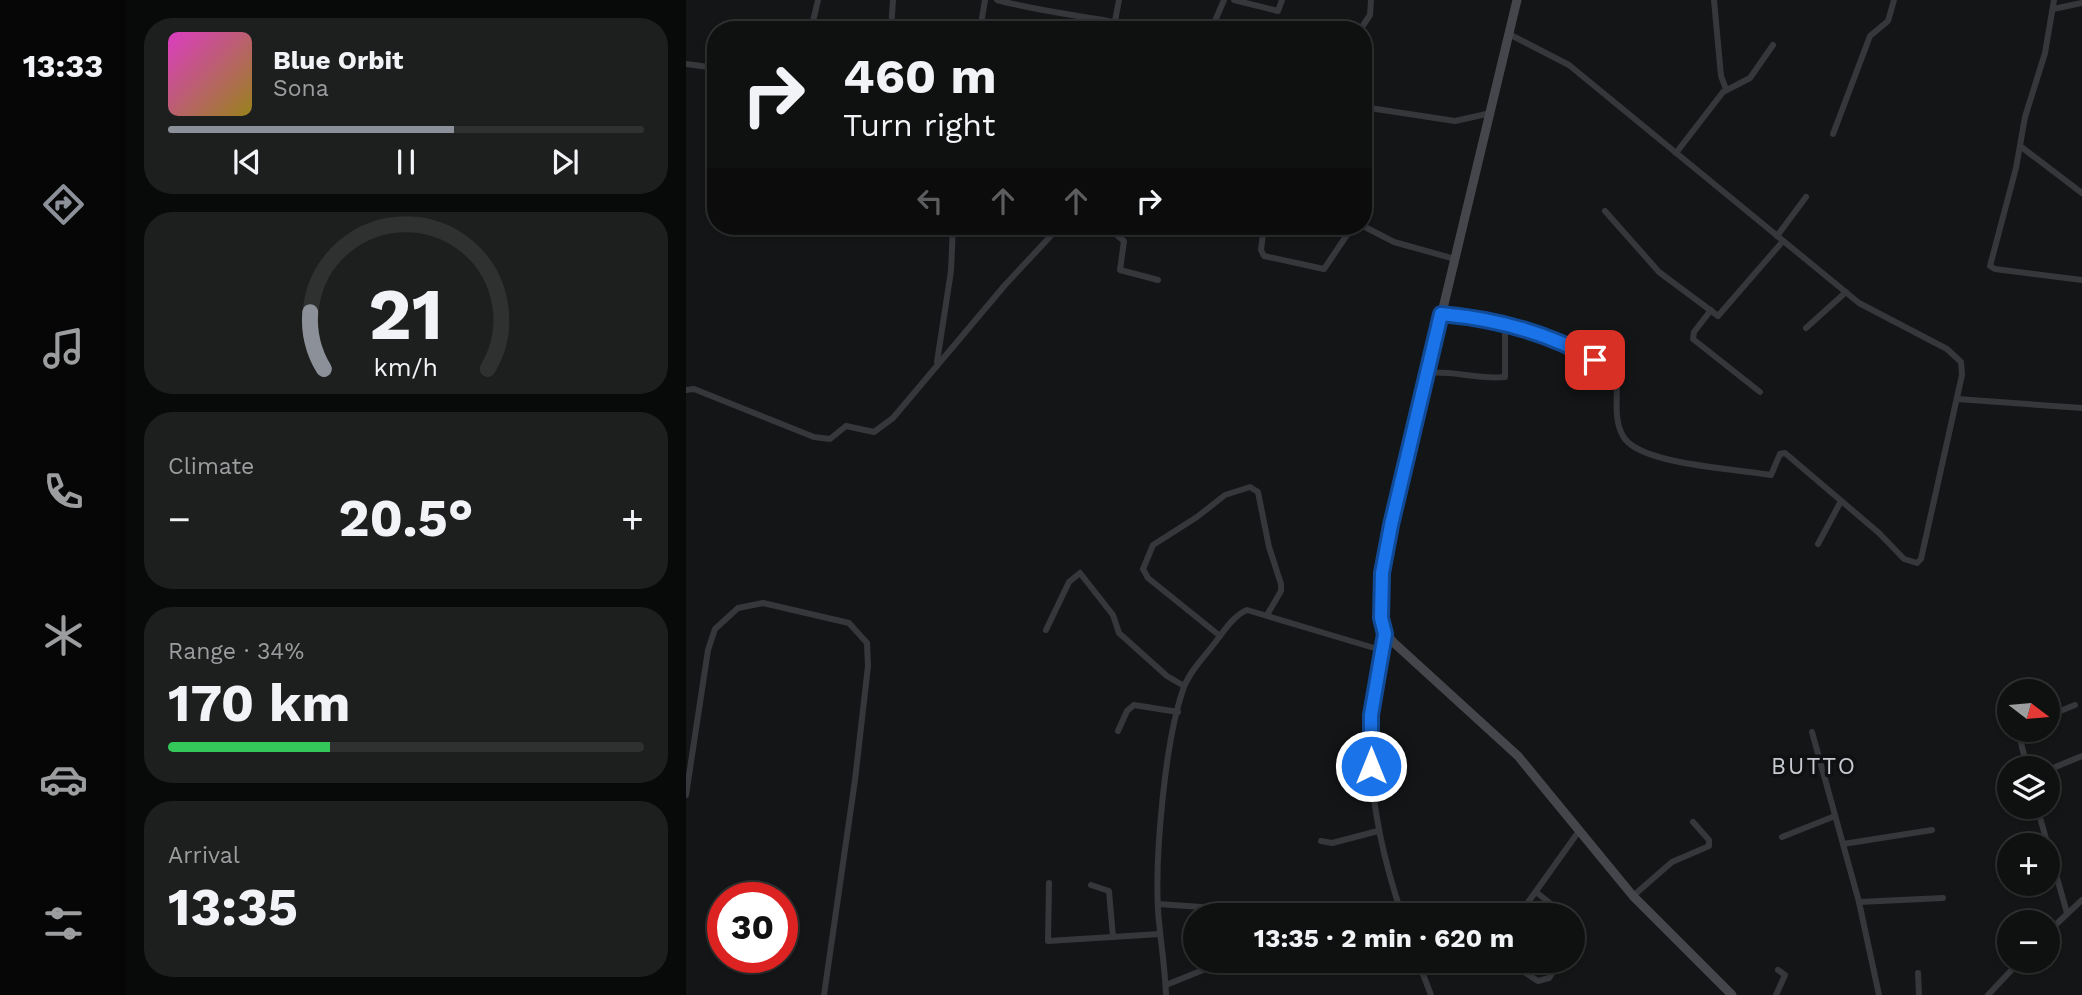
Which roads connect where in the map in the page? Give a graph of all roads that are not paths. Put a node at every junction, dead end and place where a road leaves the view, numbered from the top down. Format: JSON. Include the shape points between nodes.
{"nodes":[{"id":1,"x":818,"y":0,"type":"edge"},
{"id":2,"x":893,"y":0,"type":"edge"},
{"id":3,"x":985,"y":0,"type":"edge"},
{"id":4,"x":997,"y":0,"type":"edge"},
{"id":5,"x":1119,"y":0,"type":"edge"},
{"id":6,"x":1224,"y":0,"type":"edge"},
{"id":7,"x":1234,"y":0,"type":"edge"},
{"id":8,"x":1282,"y":0,"type":"edge"},
{"id":9,"x":1371,"y":0,"type":"edge"},
{"id":10,"x":1517,"y":0,"type":"edge"},
{"id":11,"x":1714,"y":0,"type":"edge"},
{"id":12,"x":1894,"y":0,"type":"edge"},
{"id":13,"x":2054,"y":0,"type":"edge"},
{"id":14,"x":2082,"y":3,"type":"edge"},
{"id":15,"x":2053,"y":9,"type":"junction"},
{"id":16,"x":1094,"y":19,"type":"joint"},
{"id":17,"x":813,"y":21,"type":"edge"},
{"id":18,"x":892,"y":21,"type":"edge"},
{"id":19,"x":982,"y":21,"type":"edge"},
{"id":20,"x":1115,"y":21,"type":"joint"},
{"id":21,"x":1215,"y":21,"type":"edge"},
{"id":22,"x":1366,"y":21,"type":"edge"},
{"id":23,"x":1509,"y":34,"type":"junction"},
{"id":24,"x":1773,"y":45,"type":"dead end"},
{"id":25,"x":686,"y":64,"type":"edge"},
{"id":26,"x":707,"y":67,"type":"edge"},
{"id":27,"x":1726,"y":89,"type":"junction"},
{"id":28,"x":1372,"y":108,"type":"edge"},
{"id":29,"x":1491,"y":113,"type":"junction"},
{"id":30,"x":1833,"y":134,"type":"dead end"},
{"id":31,"x":2020,"y":146,"type":"junction"},
{"id":32,"x":1676,"y":153,"type":"junction"},
{"id":33,"x":2082,"y":193,"type":"edge"},
{"id":34,"x":1806,"y":197,"type":"dead end"},
{"id":35,"x":1605,"y":211,"type":"dead end"},
{"id":36,"x":1372,"y":231,"type":"edge"},
{"id":37,"x":953,"y":235,"type":"edge"},
{"id":38,"x":1052,"y":235,"type":"edge"},
{"id":39,"x":1117,"y":235,"type":"edge"},
{"id":40,"x":1263,"y":235,"type":"edge"},
{"id":41,"x":1347,"y":235,"type":"edge"},
{"id":42,"x":1780,"y":238,"type":"junction"},
{"id":43,"x":1455,"y":259,"type":"junction"},
{"id":44,"x":1158,"y":280,"type":"dead end"},
{"id":45,"x":2082,"y":280,"type":"edge"},
{"id":46,"x":1846,"y":292,"type":"junction"},
{"id":47,"x":1711,"y":310,"type":"junction"},
{"id":48,"x":1441,"y":314,"type":"junction"},
{"id":49,"x":1505,"y":325,"type":"junction"},
{"id":50,"x":1806,"y":328,"type":"dead end"},
{"id":51,"x":936,"y":364,"type":"junction"},
{"id":52,"x":1426,"y":373,"type":"junction"},
{"id":53,"x":686,"y":390,"type":"edge"},
{"id":54,"x":1760,"y":393,"type":"dead end"},
{"id":55,"x":1957,"y":399,"type":"junction"},
{"id":56,"x":2082,"y":408,"type":"edge"},
{"id":57,"x":1841,"y":501,"type":"junction"},
{"id":58,"x":1818,"y":544,"type":"dead end"},
{"id":59,"x":1267,"y":615,"type":"junction"},
{"id":60,"x":1046,"y":630,"type":"dead end"},
{"id":61,"x":1385,"y":634,"type":"junction"},
{"id":62,"x":1220,"y":636,"type":"junction"},
{"id":63,"x":1381,"y":650,"type":"junction"},
{"id":64,"x":1184,"y":686,"type":"junction"},
{"id":65,"x":2075,"y":705,"type":"dead end"},
{"id":66,"x":2060,"y":711,"type":"edge"},
{"id":67,"x":1178,"y":712,"type":"junction"},
{"id":68,"x":1118,"y":731,"type":"dead end"},
{"id":69,"x":1812,"y":733,"type":"dead end"},
{"id":70,"x":2082,"y":756,"type":"edge"},
{"id":71,"x":2060,"y":765,"type":"edge"},
{"id":72,"x":686,"y":795,"type":"edge"},
{"id":73,"x":1835,"y":816,"type":"junction"},
{"id":74,"x":2040,"y":819,"type":"edge"},
{"id":75,"x":1693,"y":822,"type":"dead end"},
{"id":76,"x":1932,"y":830,"type":"dead end"},
{"id":77,"x":1378,"y":831,"type":"junction"},
{"id":78,"x":1579,"y":831,"type":"junction"},
{"id":79,"x":1782,"y":837,"type":"dead end"},
{"id":80,"x":1321,"y":841,"type":"dead end"},
{"id":81,"x":1843,"y":844,"type":"junction"},
{"id":82,"x":1049,"y":883,"type":"dead end"},
{"id":83,"x":1091,"y":885,"type":"dead end"},
{"id":84,"x":1536,"y":892,"type":"junction"},
{"id":85,"x":1633,"y":896,"type":"junction"},
{"id":86,"x":1943,"y":898,"type":"dead end"},
{"id":87,"x":2082,"y":900,"type":"edge"},
{"id":88,"x":1859,"y":902,"type":"junction"},
{"id":89,"x":1399,"y":903,"type":"edge"},
{"id":90,"x":1530,"y":903,"type":"edge"},
{"id":91,"x":1550,"y":903,"type":"edge"},
{"id":92,"x":1158,"y":904,"type":"junction"},
{"id":93,"x":1183,"y":906,"type":"edge"},
{"id":94,"x":2067,"y":914,"type":"junction"},
{"id":95,"x":2060,"y":921,"type":"edge"},
{"id":96,"x":1160,"y":934,"type":"junction"},
{"id":97,"x":1113,"y":937,"type":"junction"},
{"id":98,"x":1778,"y":970,"type":"dead end"},
{"id":99,"x":1196,"y":973,"type":"edge"},
{"id":100,"x":1423,"y":973,"type":"edge"},
{"id":101,"x":1526,"y":973,"type":"edge"},
{"id":102,"x":1552,"y":973,"type":"edge"},
{"id":103,"x":1918,"y":973,"type":"dead end"},
{"id":104,"x":2009,"y":973,"type":"edge"},
{"id":105,"x":1166,"y":985,"type":"junction"},
{"id":106,"x":824,"y":995,"type":"edge"},
{"id":107,"x":1166,"y":995,"type":"edge"},
{"id":108,"x":1431,"y":995,"type":"edge"},
{"id":109,"x":1732,"y":995,"type":"edge"},
{"id":110,"x":1776,"y":995,"type":"edge"},
{"id":111,"x":1878,"y":995,"type":"edge"},
{"id":112,"x":1919,"y":995,"type":"edge"},
{"id":113,"x":1988,"y":995,"type":"edge"}],
"edges":[{"from":1,"to":17,"type":"street"},
{"from":2,"to":18,"type":"street"},
{"from":3,"to":19,"type":"street"},
{"from":4,"to":16,"type":"street"},
{"from":5,"to":20,"type":"street"},
{"from":6,"to":21,"type":"street"},
{"from":7,"to":8,"type":"street","via":[[1278,11]]},
{"from":9,"to":22,"type":"street"},
{"from":10,"to":23,"type":"street"},
{"from":11,"to":27,"type":"street"},
{"from":12,"to":30,"type":"street","via":[[1888,21],[1870,36]]},
{"from":13,"to":15,"type":"street"},
{"from":14,"to":15,"type":"street"},
{"from":15,"to":31,"type":"street"},
{"from":16,"to":20,"type":"street"},
{"from":23,"to":29,"type":"street"},
{"from":23,"to":32,"type":"street","via":[[1569,65]]},
{"from":24,"to":27,"type":"street","via":[[1750,78]]},
{"from":25,"to":26,"type":"street"},
{"from":27,"to":32,"type":"street"},
{"from":28,"to":29,"type":"street","via":[[1455,121]]},
{"from":29,"to":43,"type":"street"},
{"from":31,"to":33,"type":"street"},
{"from":31,"to":45,"type":"street","via":[[1990,267]]},
{"from":32,"to":42,"type":"street"},
{"from":34,"to":42,"type":"street"},
{"from":35,"to":47,"type":"street","via":[[1658,272]]},
{"from":36,"to":43,"type":"street","via":[[1394,242]]},
{"from":37,"to":51,"type":"street"},
{"from":38,"to":51,"type":"street"},
{"from":39,"to":44,"type":"street","via":[[1124,241],[1120,270]]},
{"from":40,"to":41,"type":"street","via":[[1262,254],[1324,269]]},
{"from":42,"to":46,"type":"street"},
{"from":42,"to":47,"type":"street","via":[[1721,314],[1716,316]]},
{"from":43,"to":48,"type":"street"},
{"from":46,"to":50,"type":"street"},
{"from":46,"to":55,"type":"street","via":[[1956,355],[1964,369]]},
{"from":47,"to":54,"type":"street","via":[[1693,339]]},
{"from":48,"to":49,"type":"street"},
{"from":48,"to":52,"type":"street"},
{"from":49,"to":52,"type":"street","via":[[1505,377]]},
{"from":49,"to":57,"type":"street","via":[[1558,340],[1612,375],[1617,383],[1618,425],[1626,441],[1637,449],[1722,470],[1771,475],[1782,452]]},
{"from":51,"to":53,"type":"street","via":[[881,428],[874,432],[846,426],[831,439],[814,437],[694,389]]},
{"from":52,"to":61,"type":"street","via":[[1382,573]]},
{"from":55,"to":56,"type":"street"},
{"from":55,"to":57,"type":"street","via":[[1919,562],[1904,559]]},
{"from":57,"to":58,"type":"street"},
{"from":59,"to":62,"type":"street","via":[[1241,612]]},
{"from":59,"to":62,"type":"street","via":[[1281,584],[1258,492],[1251,487],[1225,495],[1153,545],[1143,569],[1148,578]]},
{"from":59,"to":63,"type":"street"},
{"from":60,"to":64,"type":"street","via":[[1069,582],[1080,573],[1113,615],[1119,633]]},
{"from":61,"to":63,"type":"street"},
{"from":61,"to":78,"type":"street","via":[[1518,756]]},
{"from":62,"to":64,"type":"street"},
{"from":63,"to":77,"type":"street","via":[[1371,715]]},
{"from":64,"to":67,"type":"street"},
{"from":65,"to":66,"type":"street"},
{"from":67,"to":68,"type":"street","via":[[1134,705]]},
{"from":67,"to":92,"type":"street","via":[[1167,772]]},
{"from":69,"to":73,"type":"street"},
{"from":70,"to":71,"type":"street"},
{"from":72,"to":106,"type":"street","via":[[715,629],[738,608],[763,603],[849,623],[867,643],[868,666]]},
{"from":73,"to":79,"type":"street"},
{"from":73,"to":81,"type":"street"},
{"from":74,"to":94,"type":"street"},
{"from":75,"to":85,"type":"street","via":[[1709,846],[1672,862]]},
{"from":76,"to":81,"type":"street"},
{"from":77,"to":80,"type":"street"},
{"from":77,"to":89,"type":"street"},
{"from":78,"to":84,"type":"street"},
{"from":78,"to":85,"type":"street"},
{"from":81,"to":88,"type":"street"},
{"from":82,"to":97,"type":"street","via":[[1048,941]]},
{"from":83,"to":97,"type":"street","via":[[1109,891]]},
{"from":84,"to":90,"type":"street"},
{"from":84,"to":91,"type":"street"},
{"from":85,"to":109,"type":"street"},
{"from":86,"to":88,"type":"street"},
{"from":87,"to":94,"type":"street"},
{"from":88,"to":111,"type":"street"},
{"from":92,"to":93,"type":"street"},
{"from":92,"to":96,"type":"street"},
{"from":94,"to":95,"type":"street"},
{"from":96,"to":97,"type":"street"},
{"from":96,"to":105,"type":"street"},
{"from":98,"to":110,"type":"street","via":[[1785,975]]},
{"from":99,"to":105,"type":"street"},
{"from":100,"to":108,"type":"street"},
{"from":101,"to":102,"type":"street","via":[[1538,981]]},
{"from":103,"to":112,"type":"street"},
{"from":104,"to":113,"type":"street"},
{"from":105,"to":107,"type":"street"}]}
